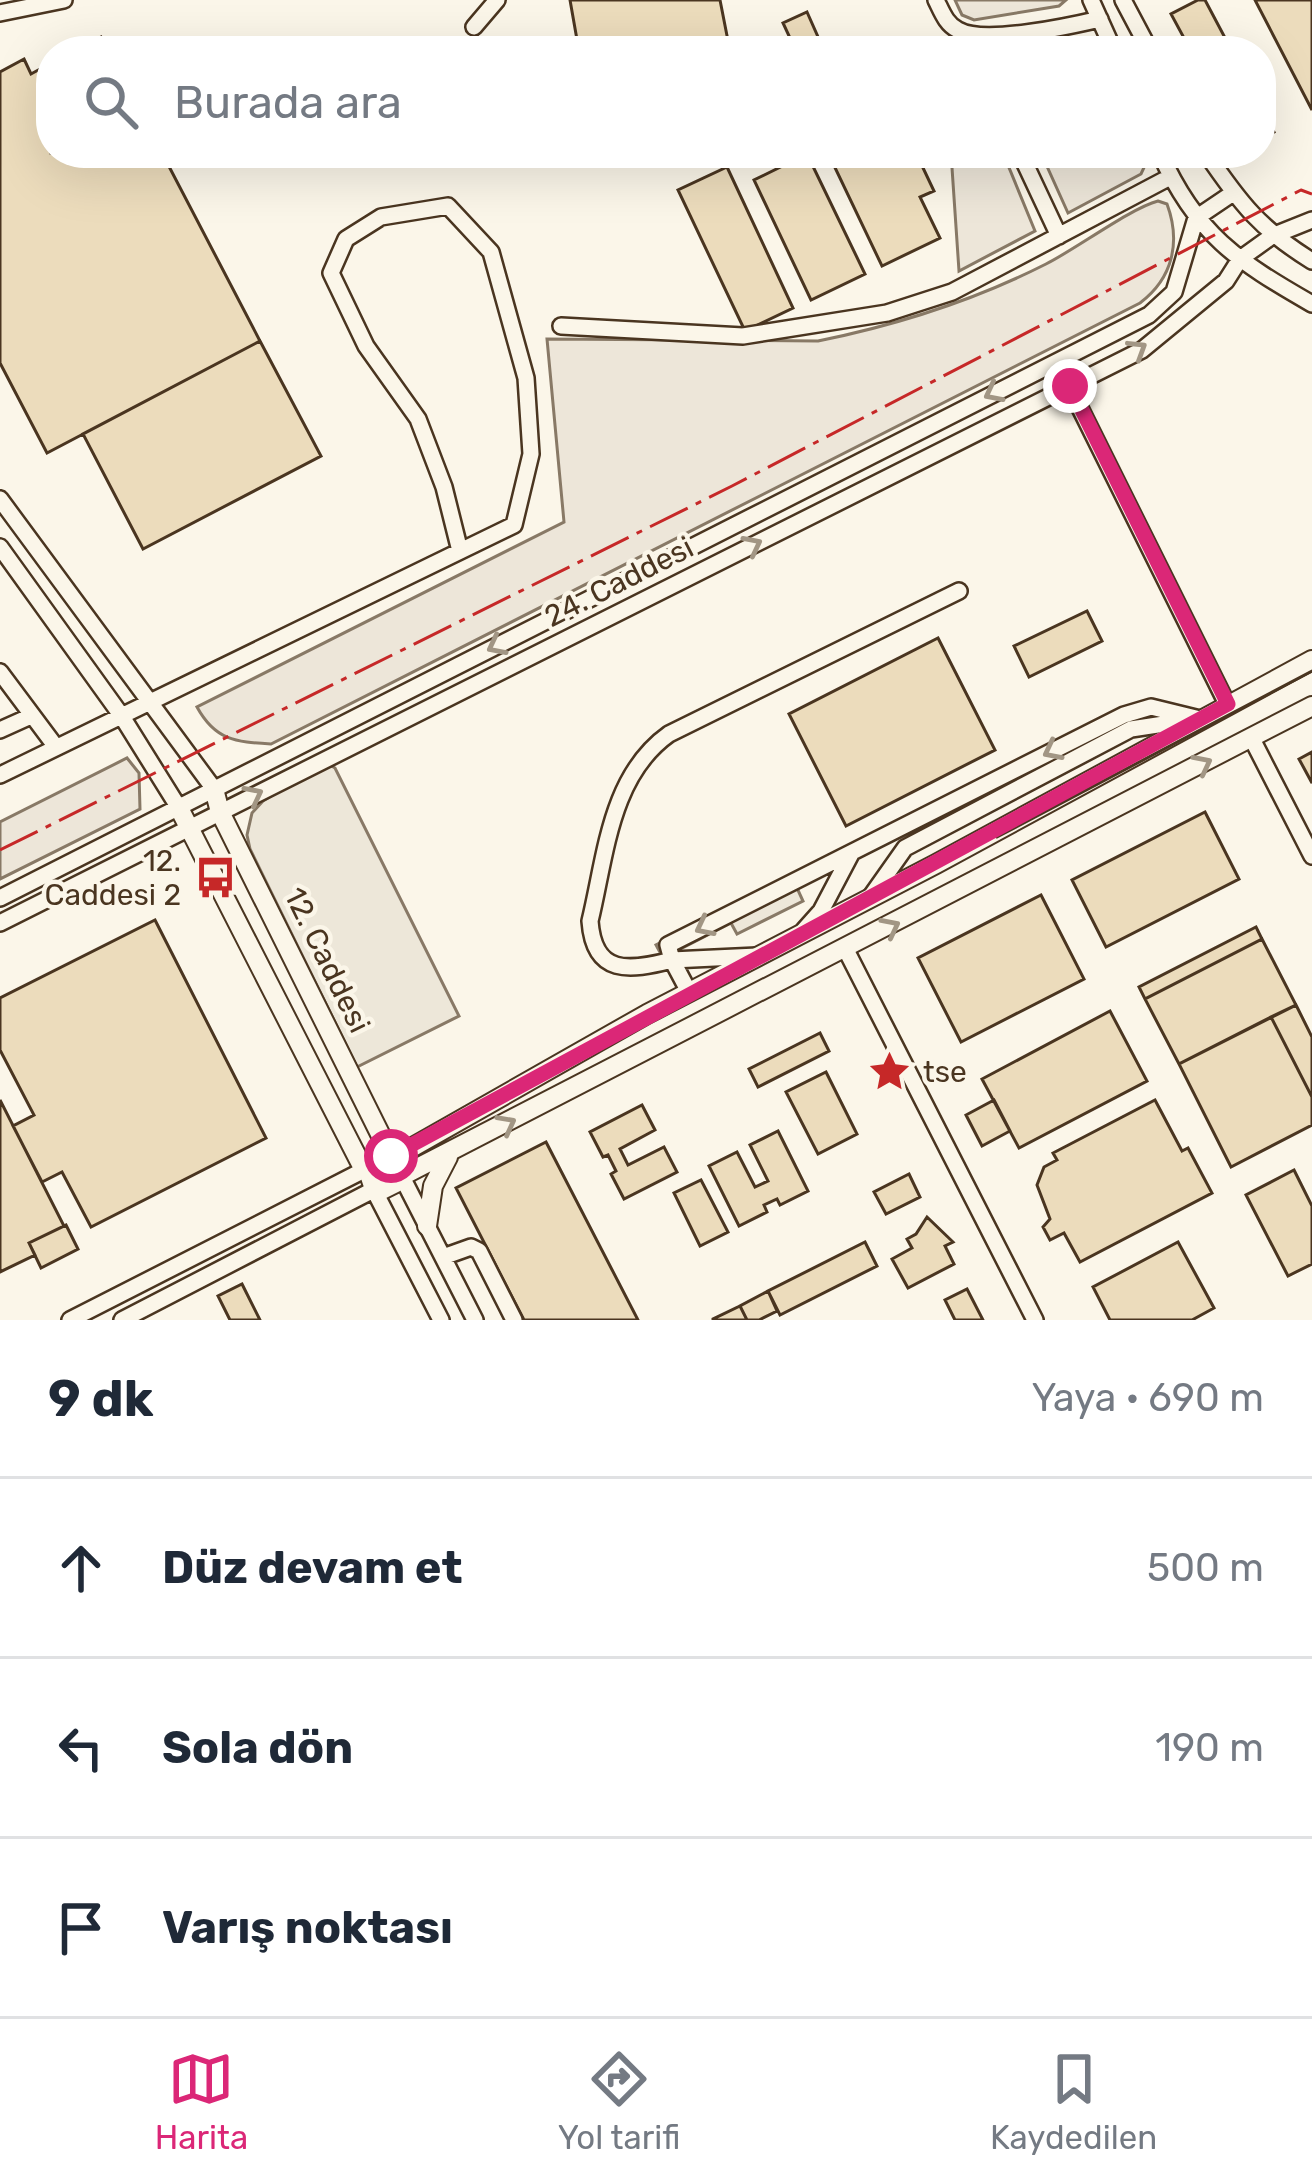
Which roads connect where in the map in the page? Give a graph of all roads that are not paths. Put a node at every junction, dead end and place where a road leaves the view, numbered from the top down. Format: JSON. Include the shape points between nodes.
{"nodes":[{"id":1,"x":64,"y":0,"type":"edge"},
{"id":2,"x":496,"y":0,"type":"edge"},
{"id":3,"x":936,"y":0,"type":"edge"},
{"id":4,"x":1091,"y":0,"type":"edge"},
{"id":5,"x":1123,"y":0,"type":"edge"},
{"id":6,"x":0,"y":13,"type":"edge"},
{"id":7,"x":1100,"y":19,"type":"junction"},
{"id":8,"x":474,"y":28,"type":"dead end"},
{"id":9,"x":963,"y":33,"type":"junction"},
{"id":10,"x":964,"y":36,"type":"edge"},
{"id":11,"x":1107,"y":36,"type":"edge"},
{"id":12,"x":1142,"y":36,"type":"edge"},
{"id":13,"x":1027,"y":168,"type":"edge"},
{"id":14,"x":1166,"y":168,"type":"edge"},
{"id":15,"x":1216,"y":168,"type":"edge"},
{"id":16,"x":1170,"y":177,"type":"junction"},
{"id":17,"x":1238,"y":200,"type":"junction"},
{"id":18,"x":1196,"y":218,"type":"junction"},
{"id":19,"x":1312,"y":220,"type":"edge"},
{"id":20,"x":1059,"y":236,"type":"junction"},
{"id":21,"x":1272,"y":236,"type":"junction"},
{"id":22,"x":1233,"y":254,"type":"junction"},
{"id":23,"x":1312,"y":261,"type":"edge"},
{"id":24,"x":1312,"y":304,"type":"edge"},
{"id":25,"x":561,"y":326,"type":"dead end"},
{"id":26,"x":1070,"y":386,"type":"junction"},
{"id":27,"x":0,"y":499,"type":"edge"},
{"id":28,"x":0,"y":547,"type":"edge"},
{"id":29,"x":460,"y":551,"type":"junction"},
{"id":30,"x":958,"y":591,"type":"dead end"},
{"id":31,"x":1312,"y":660,"type":"edge"},
{"id":32,"x":0,"y":672,"type":"edge"},
{"id":33,"x":147,"y":701,"type":"junction"},
{"id":34,"x":1228,"y":704,"type":"junction"},
{"id":35,"x":1312,"y":706,"type":"edge"},
{"id":36,"x":121,"y":715,"type":"junction"},
{"id":37,"x":31,"y":716,"type":"junction"},
{"id":38,"x":1200,"y":719,"type":"junction"},
{"id":39,"x":0,"y":730,"type":"edge"},
{"id":40,"x":1252,"y":739,"type":"junction"},
{"id":41,"x":56,"y":747,"type":"junction"},
{"id":42,"x":0,"y":775,"type":"edge"},
{"id":43,"x":214,"y":789,"type":"junction"},
{"id":44,"x":178,"y":808,"type":"junction"},
{"id":45,"x":220,"y":812,"type":"junction"},
{"id":46,"x":189,"y":828,"type":"junction"},
{"id":47,"x":853,"y":852,"type":"junction"},
{"id":48,"x":1312,"y":856,"type":"edge"},
{"id":49,"x":0,"y":898,"type":"edge"},
{"id":50,"x":868,"y":899,"type":"junction"},
{"id":51,"x":0,"y":923,"type":"edge"},
{"id":52,"x":801,"y":934,"type":"junction"},
{"id":53,"x":846,"y":950,"type":"junction"},
{"id":54,"x":760,"y":956,"type":"junction"},
{"id":55,"x":672,"y":960,"type":"junction"},
{"id":56,"x":689,"y":992,"type":"junction"},
{"id":57,"x":451,"y":1154,"type":"junction"},
{"id":58,"x":396,"y":1168,"type":"junction"},
{"id":59,"x":371,"y":1180,"type":"junction"},
{"id":60,"x":428,"y":1226,"type":"junction"},
{"id":61,"x":443,"y":1256,"type":"junction"},
{"id":62,"x":70,"y":1320,"type":"edge"},
{"id":63,"x":122,"y":1320,"type":"edge"},
{"id":64,"x":441,"y":1320,"type":"edge"},
{"id":65,"x":475,"y":1320,"type":"edge"},
{"id":66,"x":514,"y":1320,"type":"edge"},
{"id":67,"x":1036,"y":1320,"type":"edge"}],
"edges":[{"from":1,"to":6,"type":"street"},
{"from":2,"to":8,"type":"street"},
{"from":3,"to":9,"type":"street"},
{"from":4,"to":7,"type":"street"},
{"from":5,"to":12,"type":"street"},
{"from":7,"to":9,"type":"street"},
{"from":7,"to":11,"type":"street"},
{"from":9,"to":10,"type":"street"},
{"from":13,"to":20,"type":"street"},
{"from":14,"to":16,"type":"street"},
{"from":15,"to":17,"type":"street"},
{"from":16,"to":18,"type":"street"},
{"from":16,"to":20,"type":"street"},
{"from":17,"to":18,"type":"street"},
{"from":17,"to":21,"type":"street"},
{"from":18,"to":22,"type":"street"},
{"from":18,"to":43,"type":"street","name":"24. Caddesi","one_way":true,"via":[[1174,292],[1148,315]]},
{"from":19,"to":21,"type":"street","name":"24. Caddesi"},
{"from":20,"to":25,"type":"street","via":[[952,292],[854,321],[743,336]]},
{"from":21,"to":22,"type":"street","name":"24. Caddesi"},
{"from":21,"to":23,"type":"street"},
{"from":22,"to":24,"type":"street"},
{"from":26,"to":22,"type":"street","name":"24. Caddesi","one_way":true,"via":[[1142,350],[1226,281]]},
{"from":26,"to":34,"type":"street"},
{"from":45,"to":26,"type":"street","name":"24. Caddesi","one_way":true},
{"from":27,"to":33,"type":"street"},
{"from":28,"to":36,"type":"street"},
{"from":29,"to":29,"type":"street","via":[[514,525],[531,454],[526,378],[491,252],[448,206],[381,217],[346,239],[331,274],[366,346],[418,419]]},
{"from":29,"to":33,"type":"street"},
{"from":30,"to":55,"type":"street","via":[[648,748],[621,792],[591,942],[616,967]]},
{"from":31,"to":34,"type":"main road"},
{"from":32,"to":37,"type":"street"},
{"from":33,"to":36,"type":"street"},
{"from":33,"to":43,"type":"street"},
{"from":34,"to":38,"type":"main road"},
{"from":35,"to":40,"type":"main road"},
{"from":36,"to":41,"type":"street"},
{"from":36,"to":44,"type":"street"},
{"from":37,"to":39,"type":"street"},
{"from":37,"to":41,"type":"street"},
{"from":38,"to":47,"type":"street","one_way":true,"via":[[1151,707],[1124,715]]},
{"from":38,"to":50,"type":"main road"},
{"from":38,"to":50,"type":"street","via":[[1131,729],[905,848]]},
{"from":40,"to":48,"type":"street"},
{"from":53,"to":40,"type":"main road","one_way":true},
{"from":41,"to":42,"type":"street"},
{"from":43,"to":44,"type":"street","name":"24. Caddesi"},
{"from":43,"to":45,"type":"main road","name":"12. Caddesi"},
{"from":44,"to":46,"type":"main road","name":"12. Caddesi"},
{"from":44,"to":49,"type":"street","name":"24. Caddesi"},
{"from":45,"to":46,"type":"street","name":"24. Caddesi"},
{"from":45,"to":58,"type":"main road","name":"12. Caddesi"},
{"from":46,"to":51,"type":"street","name":"24. Caddesi"},
{"from":46,"to":59,"type":"main road","name":"12. Caddesi"},
{"from":47,"to":52,"type":"street"},
{"from":47,"to":55,"type":"street","one_way":true,"via":[[668,945]]},
{"from":50,"to":52,"type":"main road"},
{"from":52,"to":54,"type":"main road"},
{"from":57,"to":53,"type":"main road","one_way":true},
{"from":53,"to":67,"type":"street"},
{"from":54,"to":55,"type":"street"},
{"from":54,"to":56,"type":"main road"},
{"from":55,"to":56,"type":"street"},
{"from":56,"to":58,"type":"main road"},
{"from":57,"to":58,"type":"main road"},
{"from":57,"to":60,"type":"main road","via":[[433,1186]]},
{"from":58,"to":59,"type":"main road","via":[[392,1187]]},
{"from":58,"to":60,"type":"street","name":"12. Caddesi"},
{"from":59,"to":62,"type":"street"},
{"from":59,"to":63,"type":"street"},
{"from":59,"to":64,"type":"street","name":"12. Caddesi"},
{"from":60,"to":61,"type":"street","name":"12. Caddesi"},
{"from":61,"to":65,"type":"street","name":"12. Caddesi"},
{"from":61,"to":66,"type":"street","via":[[479,1251]]}]}
